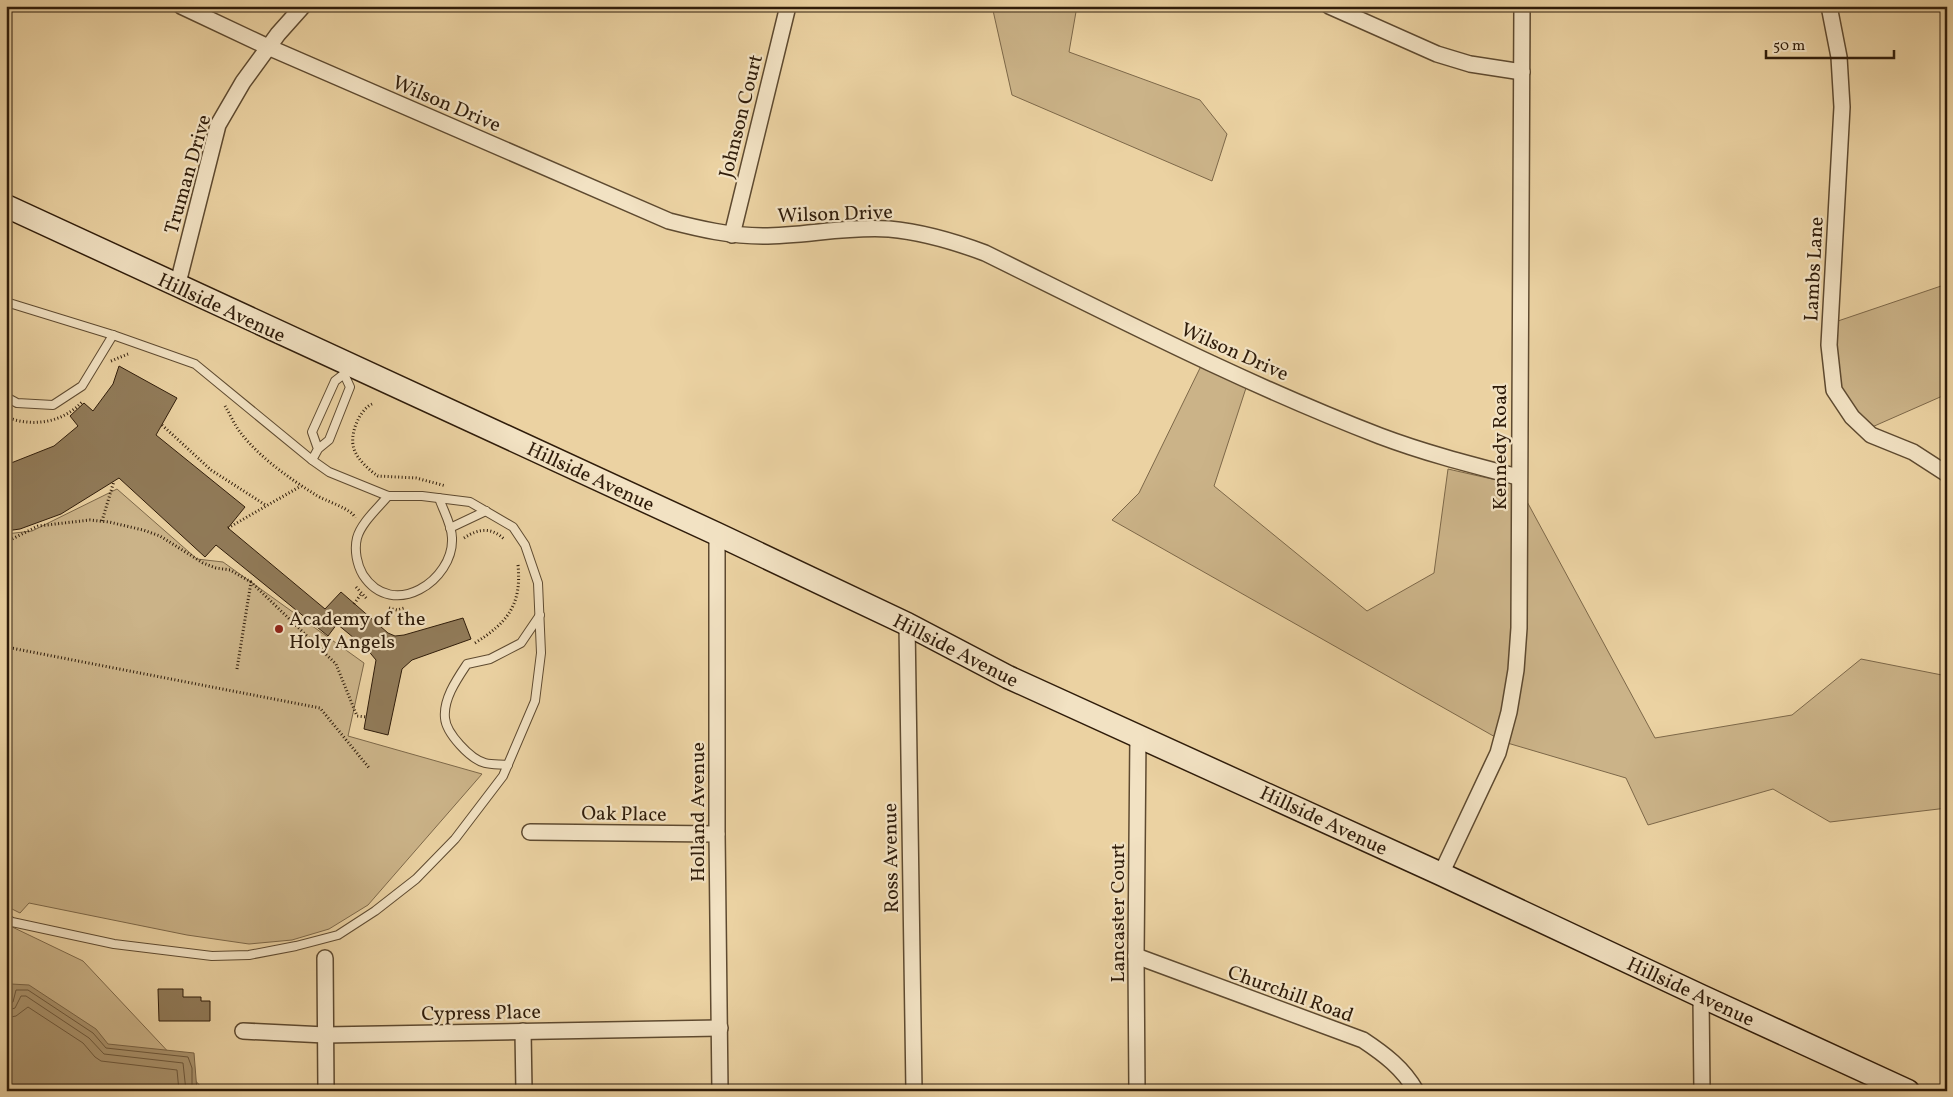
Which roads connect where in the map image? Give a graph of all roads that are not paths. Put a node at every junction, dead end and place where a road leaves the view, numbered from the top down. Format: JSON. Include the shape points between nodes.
{"nodes":[{"id":1,"x":181,"y":6,"type":"edge"},
{"id":2,"x":302,"y":6,"type":"edge"},
{"id":3,"x":788,"y":6,"type":"edge"},
{"id":4,"x":1329,"y":6,"type":"edge"},
{"id":5,"x":1522,"y":6,"type":"edge"},
{"id":6,"x":1829,"y":6,"type":"edge"},
{"id":7,"x":268,"y":47,"type":"junction"},
{"id":8,"x":1522,"y":72,"type":"junction"},
{"id":9,"x":6,"y":206,"type":"edge"},
{"id":10,"x":732,"y":234,"type":"junction"},
{"id":11,"x":177,"y":287,"type":"junction"},
{"id":12,"x":6,"y":302,"type":"edge"},
{"id":13,"x":113,"y":335,"type":"junction"},
{"id":14,"x":346,"y":370,"type":"junction"},
{"id":15,"x":6,"y":397,"type":"edge"},
{"id":16,"x":318,"y":449,"type":"junction"},
{"id":17,"x":312,"y":460,"type":"junction"},
{"id":18,"x":1947,"y":474,"type":"edge"},
{"id":19,"x":1518,"y":477,"type":"junction"},
{"id":20,"x":388,"y":496,"type":"junction"},
{"id":21,"x":439,"y":498,"type":"junction"},
{"id":22,"x":486,"y":511,"type":"junction"},
{"id":23,"x":450,"y":528,"type":"junction"},
{"id":24,"x":717,"y":534,"type":"junction"},
{"id":25,"x":540,"y":615,"type":"junction"},
{"id":26,"x":907,"y":624,"type":"junction"},
{"id":27,"x":1138,"y":736,"type":"junction"},
{"id":28,"x":508,"y":765,"type":"junction"},
{"id":29,"x":530,"y":832,"type":"dead end"},
{"id":30,"x":717,"y":834,"type":"junction"},
{"id":31,"x":1441,"y":874,"type":"junction"},
{"id":32,"x":6,"y":918,"type":"edge"},
{"id":33,"x":1136,"y":956,"type":"junction"},
{"id":34,"x":325,"y":958,"type":"dead end"},
{"id":35,"x":1701,"y":996,"type":"junction"},
{"id":36,"x":720,"y":1028,"type":"junction"},
{"id":37,"x":242,"y":1031,"type":"dead end"},
{"id":38,"x":523,"y":1031,"type":"junction"},
{"id":39,"x":326,"y":1035,"type":"junction"},
{"id":40,"x":326,"y":1091,"type":"edge"},
{"id":41,"x":524,"y":1091,"type":"edge"},
{"id":42,"x":720,"y":1091,"type":"edge"},
{"id":43,"x":914,"y":1091,"type":"edge"},
{"id":44,"x":1137,"y":1091,"type":"edge"},
{"id":45,"x":1416,"y":1091,"type":"edge"},
{"id":46,"x":1702,"y":1091,"type":"edge"},
{"id":47,"x":1908,"y":1091,"type":"edge"}],
"edges":[{"from":1,"to":7,"type":"street","name":"Wilson Drive"},
{"from":2,"to":7,"type":"street","name":"Truman Drive"},
{"from":3,"to":10,"type":"street","name":"Johnson Court"},
{"from":4,"to":8,"type":"street","via":[[1437,54],[1479,66]]},
{"from":5,"to":8,"type":"street","name":"Kennedy Road"},
{"from":6,"to":18,"type":"street","name":"Lambs Lane","via":[[1839,57],[1842,107],[1829,346],[1834,390],[1852,417],[1871,435],[1913,452]]},
{"from":7,"to":10,"type":"street","name":"Wilson Drive","via":[[635,208],[677,224]]},
{"from":7,"to":11,"type":"street","name":"Truman Drive","via":[[218,125]]},
{"from":8,"to":19,"type":"street","name":"Kennedy Road"},
{"from":9,"to":11,"type":"main road","name":"Hillside Avenue"},
{"from":10,"to":19,"type":"street","name":"Wilson Drive","via":[[765,236],[887,229],[955,242],[985,253],[1182,349],[1346,422],[1446,458]]},
{"from":11,"to":14,"type":"main road","name":"Hillside Avenue"},
{"from":12,"to":13,"type":"lane"},
{"from":13,"to":15,"type":"lane","via":[[82,386],[53,405],[17,403]]},
{"from":13,"to":17,"type":"lane","via":[[195,364]]},
{"from":14,"to":16,"type":"lane","via":[[350,387],[329,440]]},
{"from":14,"to":16,"type":"lane","via":[[335,381],[312,432]]},
{"from":14,"to":24,"type":"main road","name":"Hillside Avenue"},
{"from":16,"to":17,"type":"lane"},
{"from":17,"to":20,"type":"lane","via":[[329,472]]},
{"from":19,"to":31,"type":"street","name":"Kennedy Road","via":[[1519,628],[1509,712],[1498,753]]},
{"from":20,"to":21,"type":"lane"},
{"from":20,"to":23,"type":"lane","via":[[364,524],[357,538],[356,554],[360,570],[369,584],[382,594],[396,597],[412,593],[437,576],[451,549]]},
{"from":21,"to":22,"type":"lane","via":[[470,502]]},
{"from":21,"to":23,"type":"lane"},
{"from":22,"to":23,"type":"lane"},
{"from":22,"to":25,"type":"lane","via":[[513,527],[525,545],[538,583]]},
{"from":24,"to":26,"type":"main road","name":"Hillside Avenue"},
{"from":24,"to":30,"type":"street","name":"Holland Avenue"},
{"from":25,"to":28,"type":"lane","via":[[541,653],[535,701]]},
{"from":25,"to":28,"type":"lane","via":[[521,643],[490,659],[467,664],[448,699],[445,718],[454,740],[483,763]]},
{"from":26,"to":27,"type":"main road","name":"Hillside Avenue","via":[[1008,677]]},
{"from":26,"to":43,"type":"street","name":"Ross Avenue"},
{"from":27,"to":31,"type":"main road","name":"Hillside Avenue"},
{"from":27,"to":33,"type":"street","name":"Lancaster Court"},
{"from":28,"to":32,"type":"lane","via":[[455,839],[416,879],[375,911],[338,934],[249,955],[212,956],[114,944]]},
{"from":29,"to":30,"type":"street","name":"Oak Place"},
{"from":30,"to":36,"type":"street","name":"Holland Avenue"},
{"from":31,"to":35,"type":"main road","name":"Hillside Avenue"},
{"from":33,"to":44,"type":"street","name":"Lancaster Court"},
{"from":33,"to":45,"type":"street","name":"Churchill Road","via":[[1363,1040],[1403,1072]]},
{"from":34,"to":39,"type":"street"},
{"from":35,"to":46,"type":"street"},
{"from":35,"to":47,"type":"main road","name":"Hillside Avenue"},
{"from":36,"to":38,"type":"street","name":"Cypress Place"},
{"from":36,"to":42,"type":"street","name":"Holland Avenue"},
{"from":37,"to":39,"type":"street","name":"Cypress Place"},
{"from":38,"to":39,"type":"street","name":"Cypress Place"},
{"from":38,"to":41,"type":"street"},
{"from":39,"to":40,"type":"street"}]}
